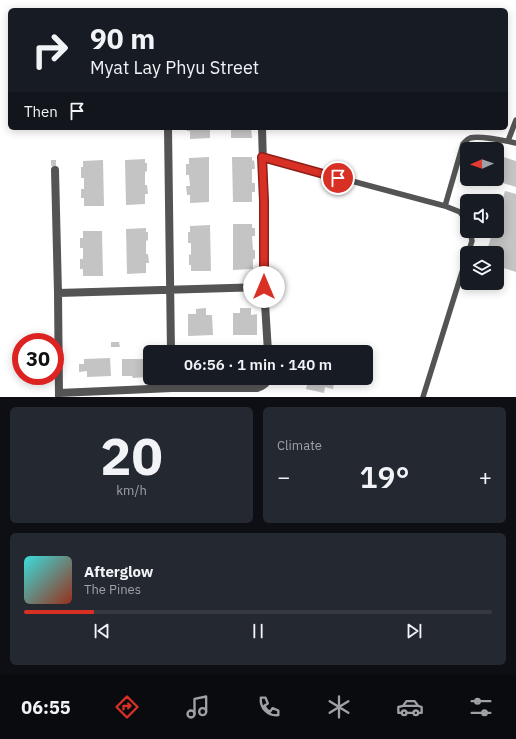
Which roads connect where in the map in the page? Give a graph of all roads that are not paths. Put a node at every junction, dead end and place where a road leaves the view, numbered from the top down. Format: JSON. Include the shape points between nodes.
{"nodes":[{"id":1,"x":516,"y":120,"type":"edge"},
{"id":2,"x":168,"y":130,"type":"edge"},
{"id":3,"x":262,"y":130,"type":"edge"},
{"id":4,"x":508,"y":141,"type":"junction"},
{"id":5,"x":516,"y":144,"type":"edge"},
{"id":6,"x":262,"y":157,"type":"junction"},
{"id":7,"x":55,"y":170,"type":"dead end"},
{"id":8,"x":445,"y":206,"type":"junction"},
{"id":9,"x":460,"y":212,"type":"edge"},
{"id":10,"x":460,"y":278,"type":"edge"},
{"id":11,"x":264,"y":287,"type":"junction"},
{"id":12,"x":170,"y":290,"type":"junction"},
{"id":13,"x":58,"y":292,"type":"junction"},
{"id":14,"x":171,"y":345,"type":"edge"},
{"id":15,"x":268,"y":345,"type":"edge"},
{"id":16,"x":264,"y":385,"type":"edge"},
{"id":17,"x":172,"y":388,"type":"joint"},
{"id":18,"x":59,"y":395,"type":"edge"},
{"id":19,"x":423,"y":397,"type":"edge"}],
"edges":[{"from":1,"to":4,"type":"lane"},
{"from":2,"to":12,"type":"street"},
{"from":3,"to":6,"type":"street"},
{"from":4,"to":5,"type":"lane"},
{"from":4,"to":8,"type":"lane","via":[[477,137],[469,138],[463,144]]},
{"from":6,"to":8,"type":"lane"},
{"from":6,"to":11,"type":"street"},
{"from":7,"to":13,"type":"street"},
{"from":8,"to":9,"type":"lane"},
{"from":10,"to":19,"type":"lane"},
{"from":11,"to":12,"type":"street"},
{"from":11,"to":15,"type":"street"},
{"from":12,"to":13,"type":"street"},
{"from":12,"to":14,"type":"street"},
{"from":13,"to":18,"type":"street"},
{"from":16,"to":17,"type":"street","via":[[257,388]]},
{"from":17,"to":18,"type":"street"}]}
